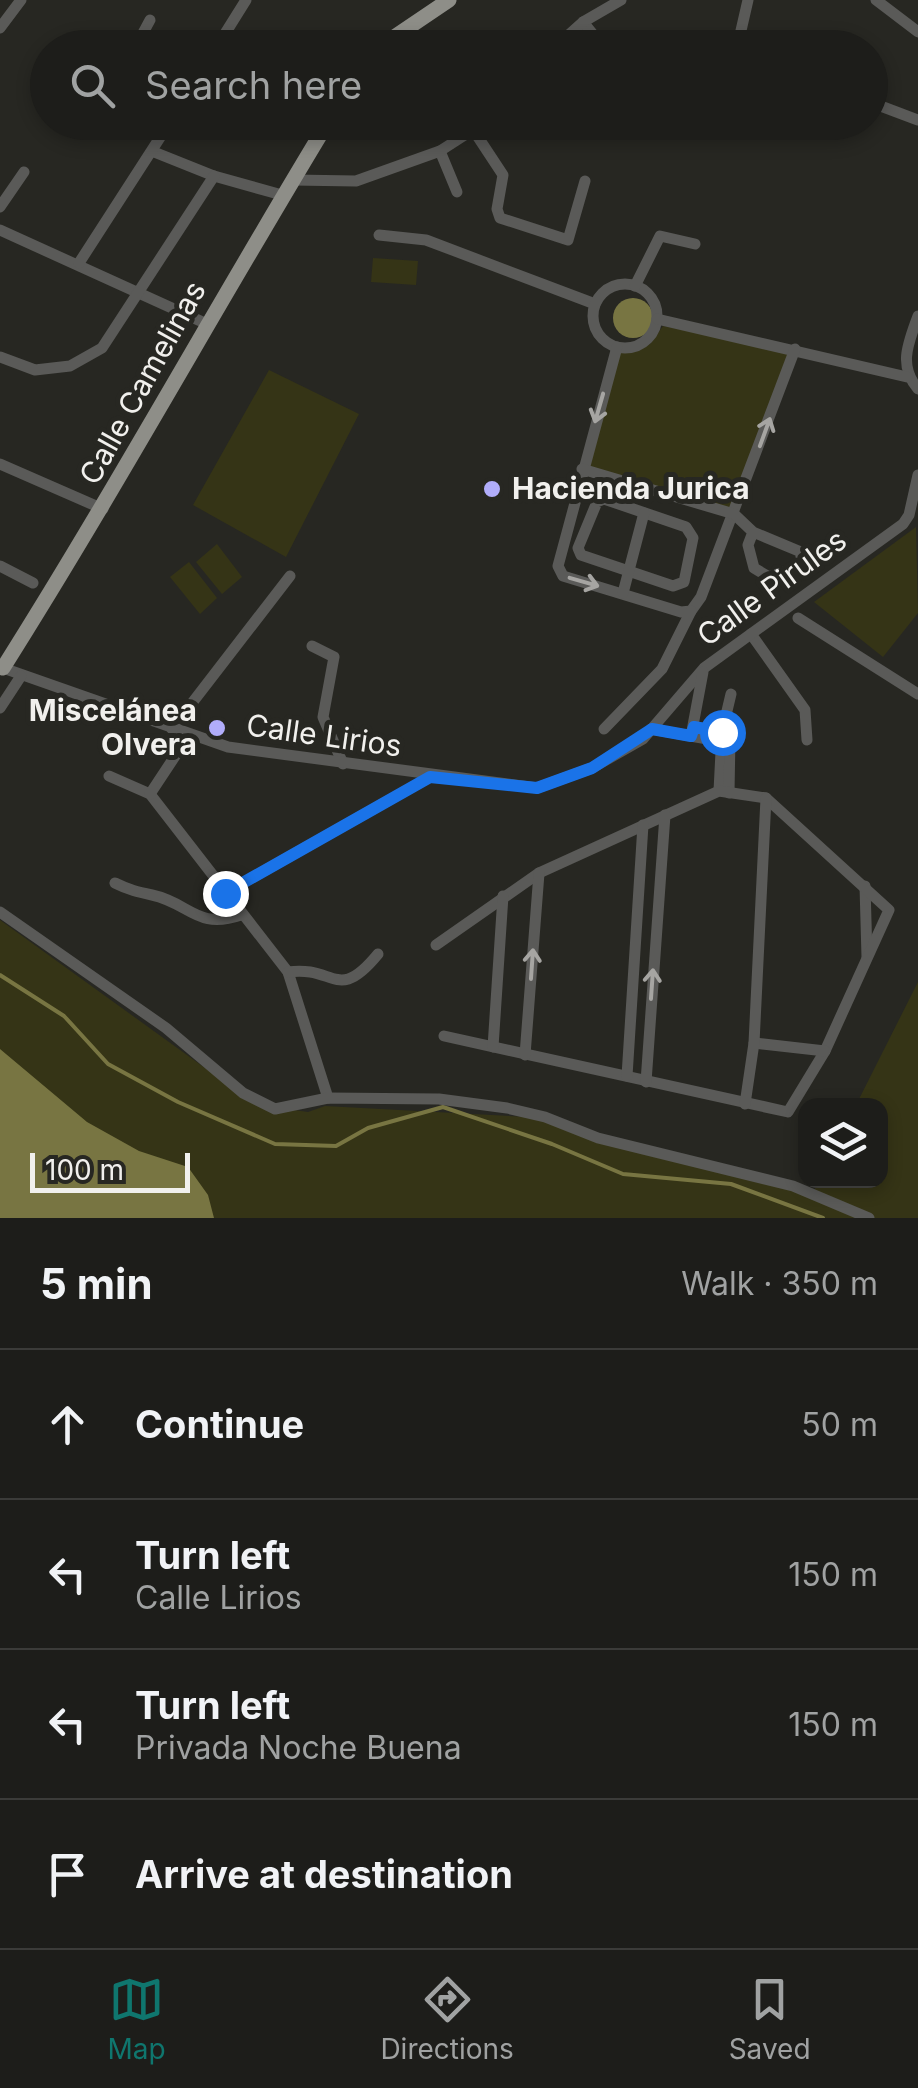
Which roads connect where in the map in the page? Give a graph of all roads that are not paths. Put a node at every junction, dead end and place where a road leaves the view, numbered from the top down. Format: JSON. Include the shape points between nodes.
{"nodes":[{"id":1,"x":21,"y":0,"type":"edge"},
{"id":2,"x":246,"y":0,"type":"edge"},
{"id":3,"x":449,"y":0,"type":"edge"},
{"id":4,"x":621,"y":0,"type":"edge"},
{"id":5,"x":748,"y":0,"type":"edge"},
{"id":6,"x":876,"y":0,"type":"edge"},
{"id":7,"x":896,"y":0,"type":"edge"},
{"id":8,"x":894,"y":14,"type":"junction"},
{"id":9,"x":150,"y":20,"type":"dead end"},
{"id":10,"x":583,"y":22,"type":"junction"},
{"id":11,"x":0,"y":28,"type":"edge"},
{"id":12,"x":145,"y":30,"type":"edge"},
{"id":13,"x":227,"y":30,"type":"edge"},
{"id":14,"x":405,"y":30,"type":"edge"},
{"id":15,"x":574,"y":30,"type":"edge"},
{"id":16,"x":589,"y":30,"type":"edge"},
{"id":17,"x":741,"y":30,"type":"edge"},
{"id":18,"x":918,"y":32,"type":"edge"},
{"id":19,"x":888,"y":109,"type":"edge"},
{"id":20,"x":918,"y":120,"type":"edge"},
{"id":21,"x":160,"y":140,"type":"edge"},
{"id":22,"x":317,"y":140,"type":"edge"},
{"id":23,"x":459,"y":140,"type":"edge"},
{"id":24,"x":480,"y":140,"type":"edge"},
{"id":25,"x":440,"y":151,"type":"junction"},
{"id":26,"x":154,"y":152,"type":"junction"},
{"id":27,"x":24,"y":172,"type":"dead end"},
{"id":28,"x":214,"y":176,"type":"junction"},
{"id":29,"x":293,"y":180,"type":"junction"},
{"id":30,"x":585,"y":182,"type":"dead end"},
{"id":31,"x":457,"y":192,"type":"dead end"},
{"id":32,"x":282,"y":194,"type":"junction"},
{"id":33,"x":0,"y":207,"type":"edge"},
{"id":34,"x":0,"y":230,"type":"edge"},
{"id":35,"x":379,"y":235,"type":"dead end"},
{"id":36,"x":696,"y":244,"type":"dead end"},
{"id":37,"x":78,"y":262,"type":"junction"},
{"id":38,"x":635,"y":286,"type":"junction"},
{"id":39,"x":137,"y":290,"type":"junction"},
{"id":40,"x":595,"y":304,"type":"junction"},
{"id":41,"x":656,"y":319,"type":"junction"},
{"id":42,"x":206,"y":324,"type":"junction"},
{"id":43,"x":917,"y":324,"type":"edge"},
{"id":44,"x":616,"y":347,"type":"junction"},
{"id":45,"x":795,"y":349,"type":"junction"},
{"id":46,"x":0,"y":357,"type":"edge"},
{"id":47,"x":912,"y":364,"type":"edge"},
{"id":48,"x":888,"y":369,"type":"junction"},
{"id":49,"x":908,"y":377,"type":"junction"},
{"id":50,"x":918,"y":389,"type":"edge"},
{"id":51,"x":0,"y":464,"type":"edge"},
{"id":52,"x":582,"y":469,"type":"junction"},
{"id":53,"x":918,"y":476,"type":"edge"},
{"id":54,"x":104,"y":510,"type":"junction"},
{"id":55,"x":644,"y":513,"type":"junction"},
{"id":56,"x":734,"y":514,"type":"junction"},
{"id":57,"x":570,"y":524,"type":"junction"},
{"id":58,"x":585,"y":528,"type":"junction"},
{"id":59,"x":753,"y":532,"type":"junction"},
{"id":60,"x":0,"y":566,"type":"edge"},
{"id":61,"x":628,"y":573,"type":"junction"},
{"id":62,"x":290,"y":576,"type":"dead end"},
{"id":63,"x":33,"y":583,"type":"dead end"},
{"id":64,"x":622,"y":593,"type":"junction"},
{"id":65,"x":691,"y":611,"type":"junction"},
{"id":66,"x":798,"y":618,"type":"dead end"},
{"id":67,"x":751,"y":634,"type":"junction"},
{"id":68,"x":312,"y":646,"type":"dead end"},
{"id":69,"x":1,"y":668,"type":"edge"},
{"id":70,"x":704,"y":668,"type":"junction"},
{"id":71,"x":21,"y":676,"type":"junction"},
{"id":72,"x":732,"y":694,"type":"dead end"},
{"id":73,"x":918,"y":694,"type":"edge"},
{"id":74,"x":0,"y":708,"type":"edge"},
{"id":75,"x":172,"y":729,"type":"junction"},
{"id":76,"x":604,"y":729,"type":"dead end"},
{"id":77,"x":693,"y":732,"type":"junction"},
{"id":78,"x":647,"y":734,"type":"junction"},
{"id":79,"x":189,"y":735,"type":"junction"},
{"id":80,"x":726,"y":735,"type":"junction"},
{"id":81,"x":807,"y":740,"type":"dead end"},
{"id":82,"x":343,"y":764,"type":"junction"},
{"id":83,"x":108,"y":776,"type":"dead end"},
{"id":84,"x":430,"y":777,"type":"junction"},
{"id":85,"x":724,"y":792,"type":"junction"},
{"id":86,"x":150,"y":794,"type":"junction"},
{"id":87,"x":766,"y":798,"type":"junction"},
{"id":88,"x":665,"y":815,"type":"junction"},
{"id":89,"x":643,"y":825,"type":"junction"},
{"id":90,"x":539,"y":872,"type":"junction"},
{"id":91,"x":115,"y":883,"type":"dead end"},
{"id":92,"x":865,"y":886,"type":"junction"},
{"id":93,"x":225,"y":893,"type":"junction"},
{"id":94,"x":503,"y":896,"type":"junction"},
{"id":95,"x":0,"y":912,"type":"edge"},
{"id":96,"x":241,"y":915,"type":"junction"},
{"id":97,"x":436,"y":945,"type":"dead end"},
{"id":98,"x":636,"y":950,"type":"junction"},
{"id":99,"x":654,"y":950,"type":"junction"},
{"id":100,"x":378,"y":954,"type":"dead end"},
{"id":101,"x":867,"y":960,"type":"junction"},
{"id":102,"x":288,"y":972,"type":"junction"},
{"id":103,"x":444,"y":1036,"type":"dead end"},
{"id":104,"x":754,"y":1043,"type":"junction"},
{"id":105,"x":493,"y":1047,"type":"junction"},
{"id":106,"x":825,"y":1051,"type":"junction"},
{"id":107,"x":525,"y":1055,"type":"junction"},
{"id":108,"x":626,"y":1076,"type":"junction"},
{"id":109,"x":646,"y":1082,"type":"junction"},
{"id":110,"x":328,"y":1098,"type":"junction"},
{"id":111,"x":744,"y":1104,"type":"junction"},
{"id":112,"x":869,"y":1218,"type":"edge"}],
"edges":[{"from":1,"to":11,"type":"street"},
{"from":2,"to":13,"type":"street"},
{"from":3,"to":14,"type":"main road"},
{"from":4,"to":10,"type":"street"},
{"from":5,"to":17,"type":"street"},
{"from":6,"to":8,"type":"street"},
{"from":7,"to":8,"type":"street"},
{"from":8,"to":18,"type":"street"},
{"from":9,"to":12,"type":"street"},
{"from":10,"to":15,"type":"street"},
{"from":10,"to":16,"type":"street"},
{"from":19,"to":20,"type":"street"},
{"from":21,"to":26,"type":"street"},
{"from":22,"to":29,"type":"main road","name":"Calle Camelinas"},
{"from":23,"to":25,"type":"street"},
{"from":24,"to":30,"type":"street","via":[[503,176],[500,218],[568,240]]},
{"from":25,"to":29,"type":"street","via":[[356,181]]},
{"from":25,"to":31,"type":"street"},
{"from":26,"to":28,"type":"street"},
{"from":26,"to":37,"type":"street"},
{"from":27,"to":33,"type":"street"},
{"from":28,"to":32,"type":"street"},
{"from":28,"to":39,"type":"street"},
{"from":29,"to":32,"type":"main road","name":"Calle Camelinas"},
{"from":32,"to":42,"type":"main road","name":"Calle Camelinas"},
{"from":34,"to":37,"type":"street"},
{"from":35,"to":40,"type":"street","via":[[426,240]]},
{"from":36,"to":38,"type":"street","via":[[660,236]]},
{"from":37,"to":39,"type":"street"},
{"from":38,"to":40,"type":"street","via":[[615,286]]},
{"from":38,"to":41,"type":"street","via":[[654,302]]},
{"from":39,"to":42,"type":"street"},
{"from":39,"to":46,"type":"street","via":[[90,357],[35,370]]},
{"from":40,"to":44,"type":"street","via":[[596,330]]},
{"from":41,"to":44,"type":"street","via":[[643,342]]},
{"from":41,"to":45,"type":"street"},
{"from":42,"to":54,"type":"main road","name":"Calle Camelinas"},
{"from":43,"to":47,"type":"street"},
{"from":44,"to":52,"type":"street","one_way":true},
{"from":45,"to":48,"type":"street"},
{"from":56,"to":45,"type":"street","one_way":true},
{"from":47,"to":48,"type":"street"},
{"from":47,"to":49,"type":"street"},
{"from":48,"to":49,"type":"street"},
{"from":49,"to":50,"type":"street"},
{"from":51,"to":54,"type":"street"},
{"from":52,"to":56,"type":"street"},
{"from":52,"to":57,"type":"street"},
{"from":53,"to":67,"type":"street","name":"Calle Pirules","via":[[903,524]]},
{"from":54,"to":69,"type":"main road","name":"Calle Camelinas"},
{"from":55,"to":58,"type":"street","via":[[604,499]]},
{"from":55,"to":61,"type":"street"},
{"from":55,"to":61,"type":"street","via":[[686,527],[693,538],[691,562],[684,582],[672,586]]},
{"from":56,"to":59,"type":"street"},
{"from":56,"to":65,"type":"street"},
{"from":57,"to":58,"type":"street"},
{"from":57,"to":64,"type":"street","one_way":true,"via":[[558,566],[564,576]]},
{"from":58,"to":61,"type":"street","via":[[582,555]]},
{"from":59,"to":59,"type":"street","via":[[801,552],[801,566],[769,578],[754,568],[748,545]]},
{"from":60,"to":63,"type":"street"},
{"from":61,"to":64,"type":"street"},
{"from":62,"to":75,"type":"street"},
{"from":64,"to":65,"type":"street"},
{"from":65,"to":76,"type":"street","via":[[662,668]]},
{"from":66,"to":73,"type":"street"},
{"from":67,"to":70,"type":"street","name":"Calle Pirules"},
{"from":67,"to":81,"type":"street","via":[[805,710]]},
{"from":68,"to":82,"type":"street","via":[[334,657],[324,718]]},
{"from":69,"to":71,"type":"street","name":"Calle Lirios"},
{"from":70,"to":77,"type":"street"},
{"from":70,"to":78,"type":"street","name":"Calle Pirules"},
{"from":71,"to":74,"type":"street"},
{"from":71,"to":75,"type":"street","name":"Calle Lirios"},
{"from":72,"to":80,"type":"street"},
{"from":75,"to":79,"type":"street","name":"Calle Lirios"},
{"from":77,"to":78,"type":"street"},
{"from":77,"to":80,"type":"street"},
{"from":78,"to":84,"type":"street","name":"Calle Lirios","via":[[592,768],[537,788]]},
{"from":79,"to":82,"type":"street","name":"Calle Lirios"},
{"from":79,"to":86,"type":"street"},
{"from":80,"to":85,"type":"street"},
{"from":82,"to":84,"type":"street","name":"Calle Lirios"},
{"from":83,"to":86,"type":"street"},
{"from":84,"to":93,"type":"street"},
{"from":85,"to":87,"type":"street"},
{"from":85,"to":88,"type":"street"},
{"from":86,"to":93,"type":"street"},
{"from":87,"to":92,"type":"street"},
{"from":87,"to":104,"type":"street"},
{"from":88,"to":89,"type":"street"},
{"from":88,"to":99,"type":"street"},
{"from":89,"to":90,"type":"street"},
{"from":89,"to":98,"type":"street"},
{"from":90,"to":94,"type":"street"},
{"from":107,"to":90,"type":"street","one_way":true},
{"from":91,"to":96,"type":"street","via":[[202,919]]},
{"from":92,"to":101,"type":"street"},
{"from":92,"to":101,"type":"street","via":[[890,910]]},
{"from":93,"to":96,"type":"street"},
{"from":94,"to":97,"type":"street"},
{"from":94,"to":105,"type":"street"},
{"from":95,"to":110,"type":"street","via":[[166,1028],[243,1093],[275,1109]]},
{"from":96,"to":102,"type":"street"},
{"from":98,"to":99,"type":"street"},
{"from":98,"to":108,"type":"street"},
{"from":109,"to":99,"type":"street","one_way":true},
{"from":100,"to":102,"type":"street","via":[[349,981]]},
{"from":101,"to":106,"type":"street"},
{"from":102,"to":110,"type":"street"},
{"from":103,"to":105,"type":"street"},
{"from":104,"to":106,"type":"street"},
{"from":104,"to":111,"type":"street"},
{"from":105,"to":107,"type":"street"},
{"from":106,"to":111,"type":"street","via":[[788,1112]]},
{"from":107,"to":108,"type":"street"},
{"from":108,"to":109,"type":"street"},
{"from":109,"to":111,"type":"street"},
{"from":110,"to":112,"type":"street","via":[[439,1099],[507,1108],[793,1186]]}]}
